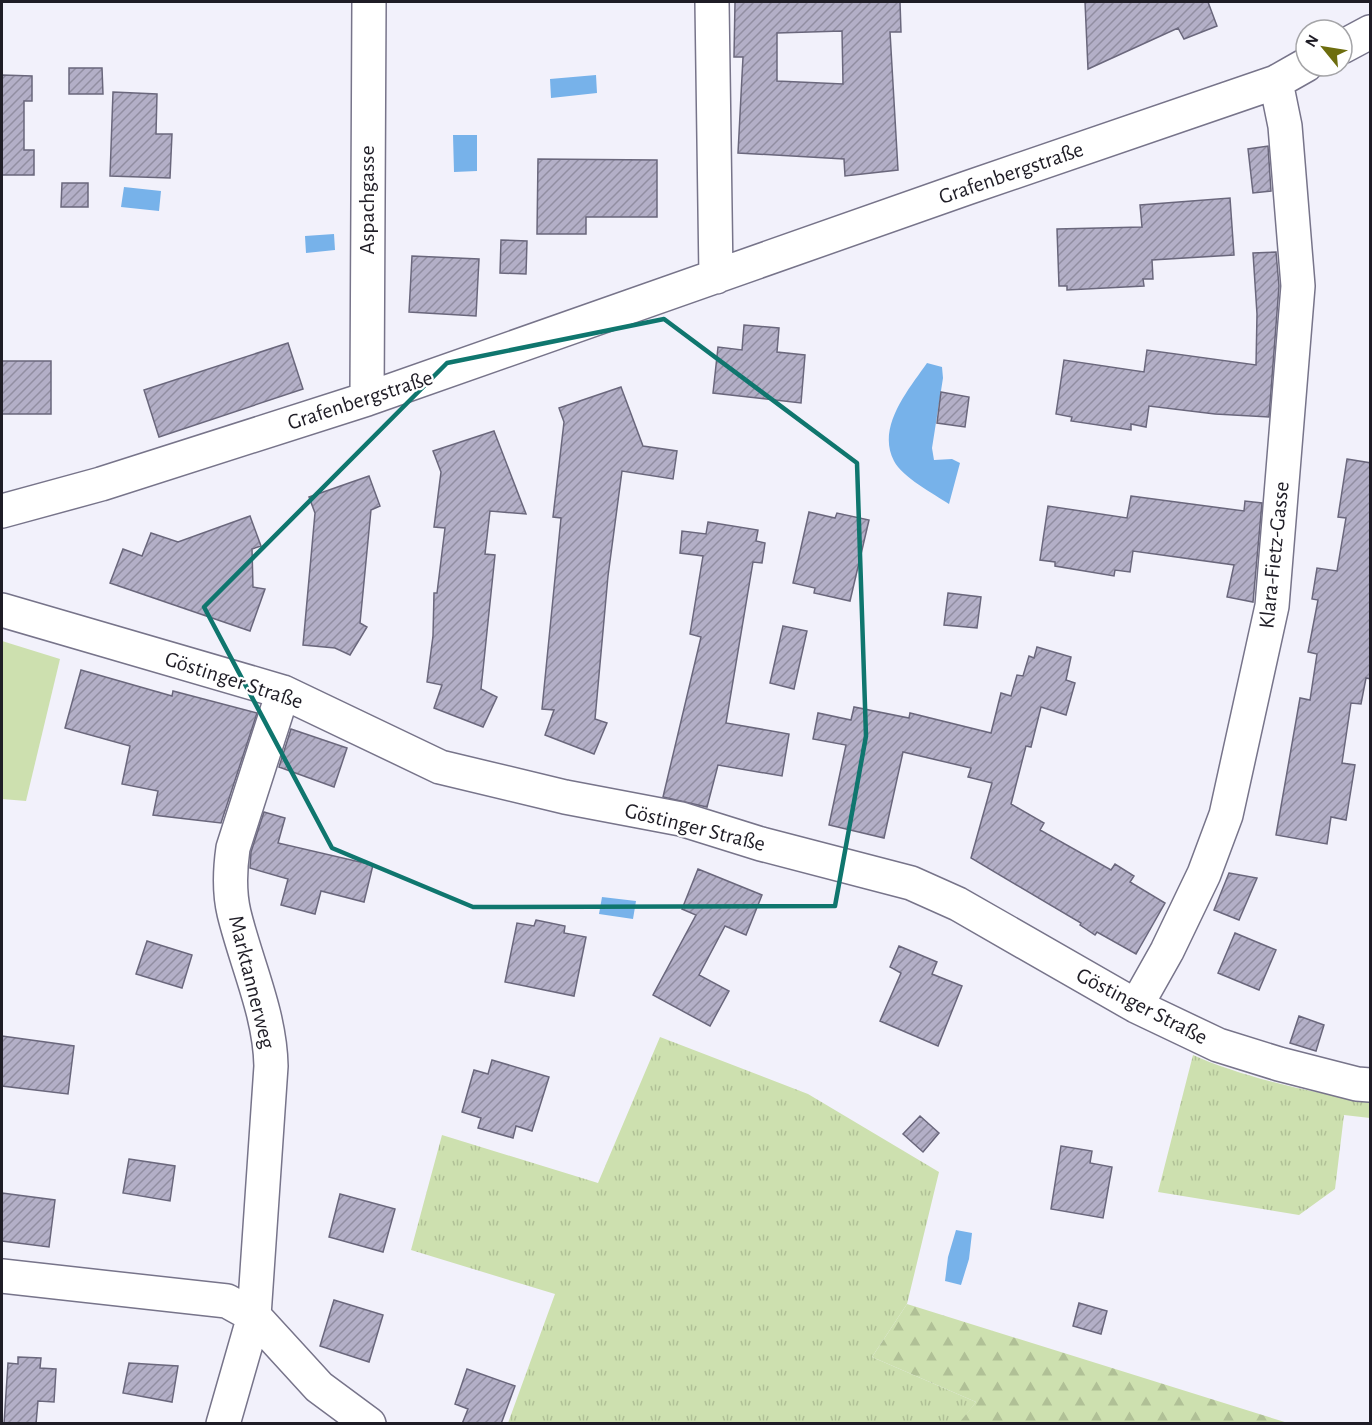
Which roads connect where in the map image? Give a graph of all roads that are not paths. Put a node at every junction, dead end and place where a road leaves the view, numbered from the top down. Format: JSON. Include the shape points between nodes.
{"nodes":[{"id":1,"x":369,"y":2,"type":"edge"},
{"id":2,"x":712,"y":2,"type":"edge"},
{"id":3,"x":1371,"y":32,"type":"edge"},
{"id":4,"x":1354,"y":40,"type":"edge"},
{"id":5,"x":1294,"y":72,"type":"edge"},
{"id":6,"x":1275,"y":82,"type":"junction"},
{"id":7,"x":716,"y":277,"type":"junction"},
{"id":8,"x":367,"y":399,"type":"junction"},
{"id":9,"x":2,"y":511,"type":"edge"},
{"id":10,"x":2,"y":610,"type":"edge"},
{"id":11,"x":284,"y":692,"type":"junction"},
{"id":12,"x":1136,"y":1006,"type":"junction"},
{"id":13,"x":1371,"y":1085,"type":"edge"},
{"id":14,"x":2,"y":1280,"type":"edge"},
{"id":15,"x":254,"y":1316,"type":"junction"},
{"id":16,"x":224,"y":1424,"type":"edge"},
{"id":17,"x":369,"y":1424,"type":"edge"}],
"edges":[{"from":1,"to":8,"type":"street","name":"Aspachgasse"},
{"from":2,"to":7,"type":"street"},
{"from":3,"to":4,"type":"street"},
{"from":5,"to":6,"type":"street","name":"Grafenbergstraße"},
{"from":6,"to":7,"type":"street","name":"Grafenbergstraße"},
{"from":6,"to":12,"type":"street","name":"Klara-Fietz-Gasse","via":[[1284,126],[1298,286],[1270,613],[1226,815],[1204,874]]},
{"from":7,"to":8,"type":"street","name":"Grafenbergstraße"},
{"from":8,"to":9,"type":"street","name":"Grafenbergstraße","via":[[101,484]]},
{"from":10,"to":11,"type":"street","name":"Göstinger Straße"},
{"from":11,"to":12,"type":"street","name":"Göstinger Straße","via":[[440,766],[565,797],[681,819],[911,883],[958,904]]},
{"from":11,"to":15,"type":"street","name":"Marktannerweg","via":[[233,848],[230,873],[233,911],[270,1051]]},
{"from":12,"to":13,"type":"street","name":"Göstinger Straße","via":[[1218,1046]]},
{"from":14,"to":15,"type":"street","via":[[227,1301]]},
{"from":15,"to":16,"type":"street","name":"Marktannerweg"},
{"from":15,"to":17,"type":"street","via":[[320,1387]]}]}
